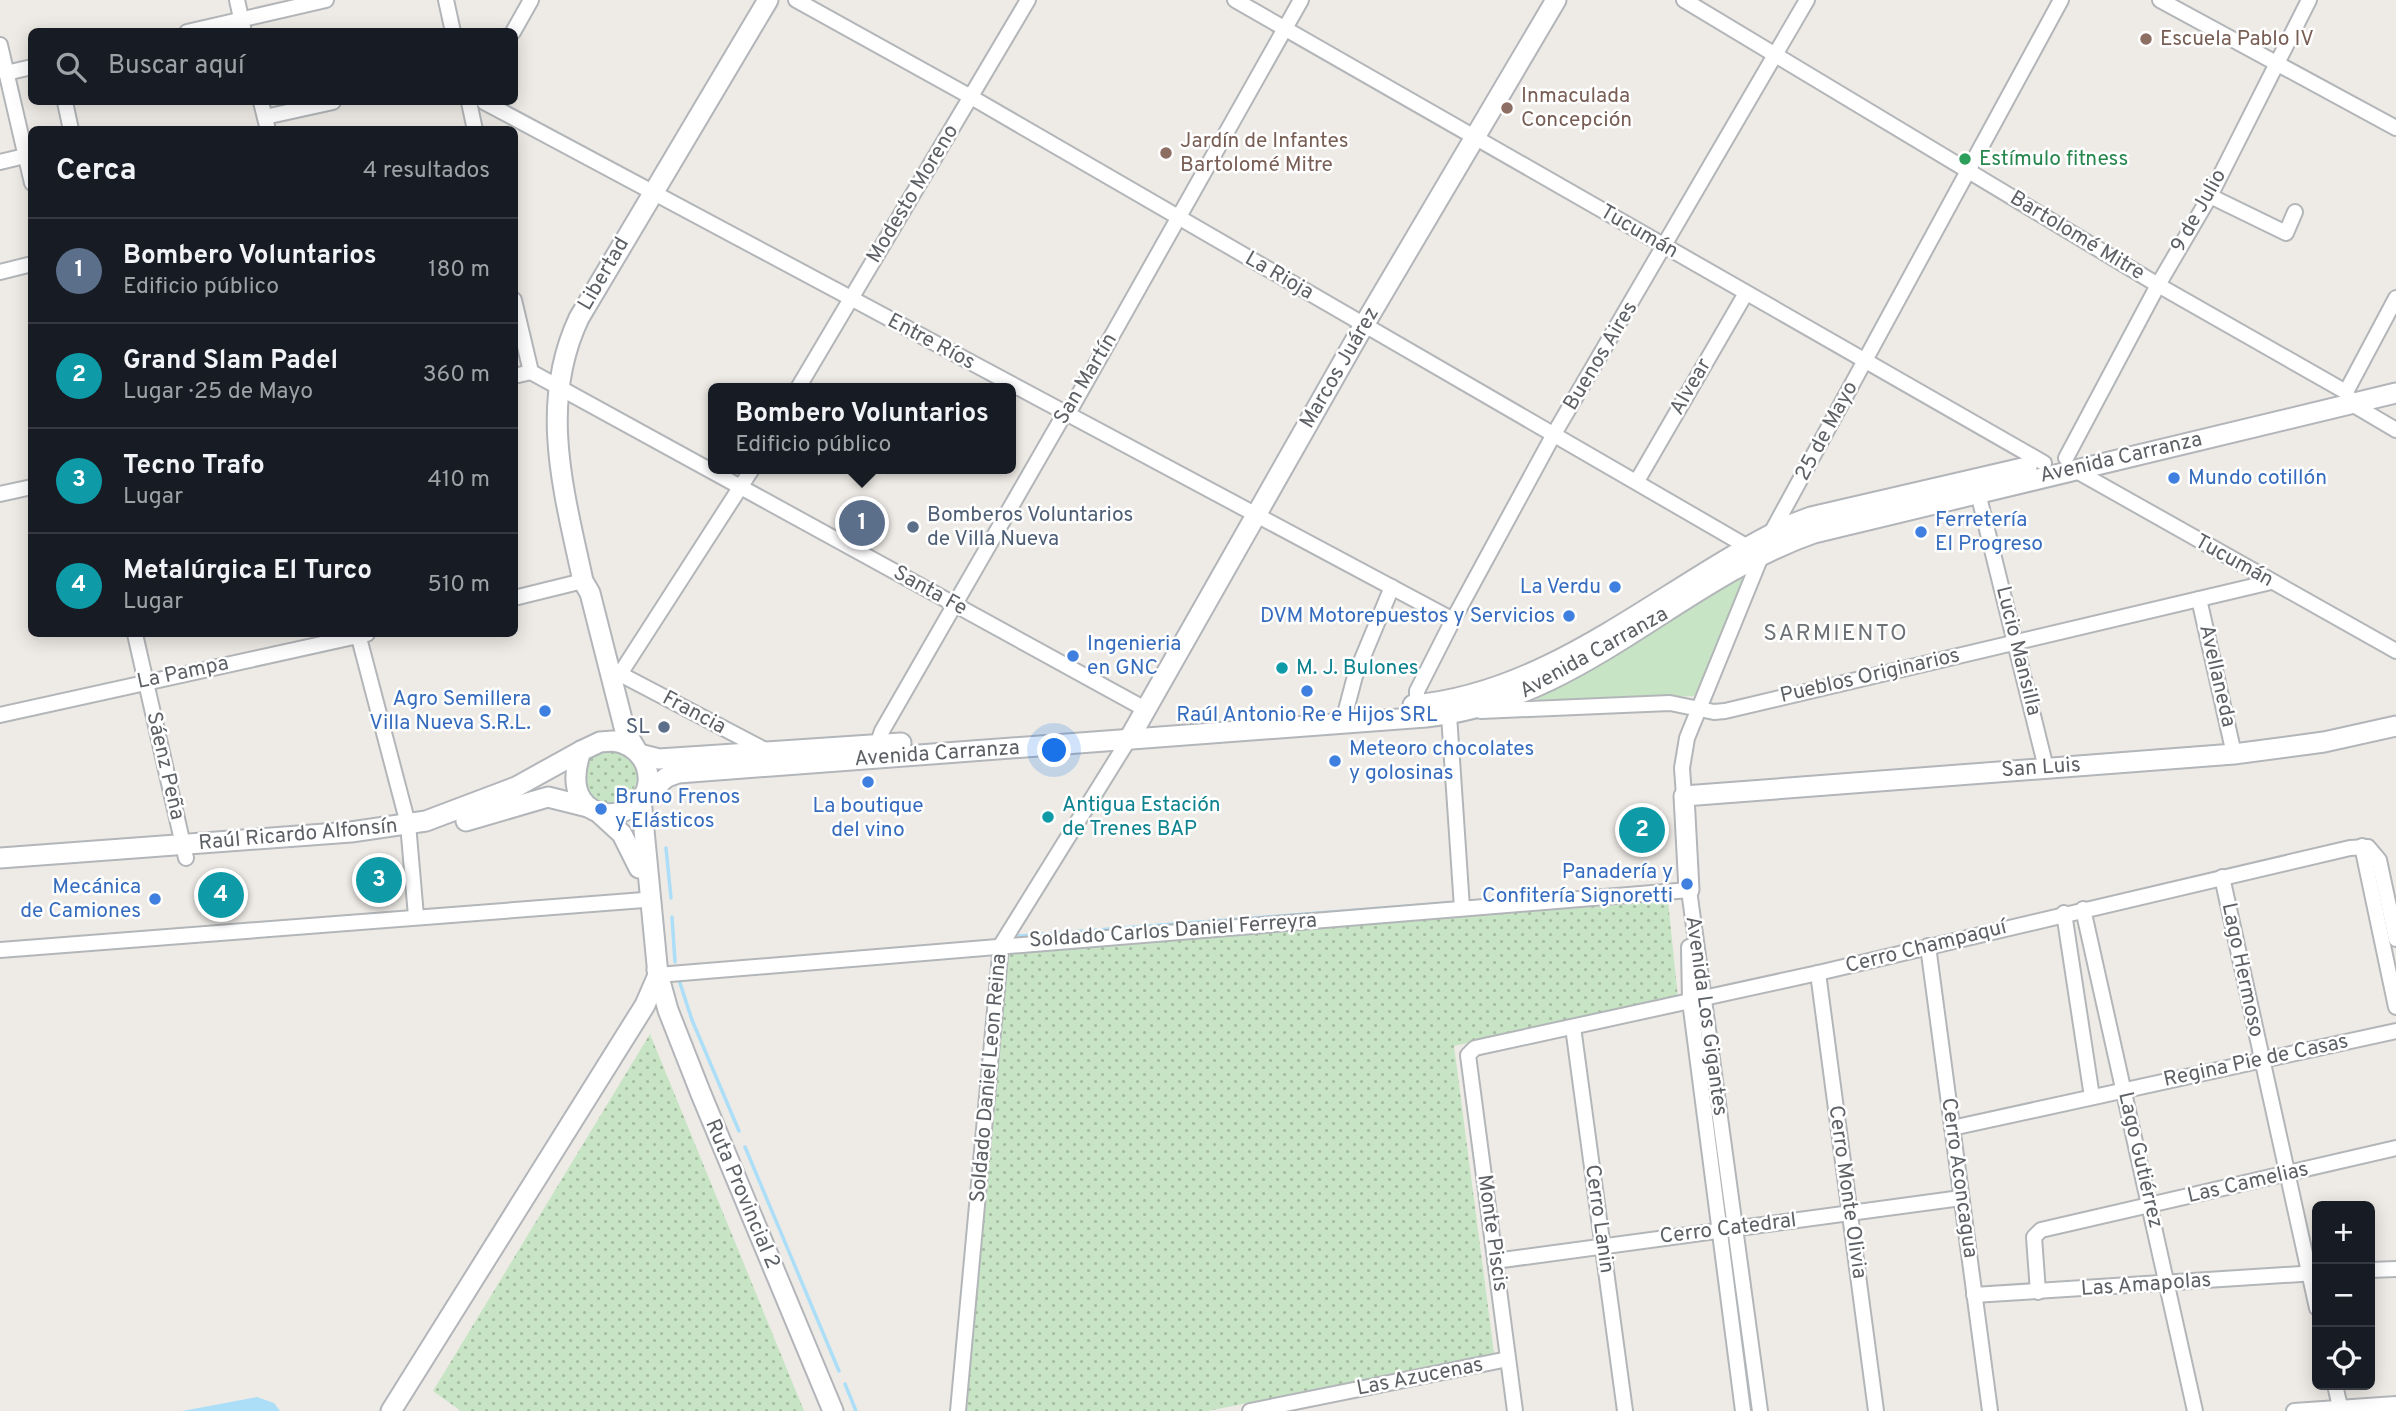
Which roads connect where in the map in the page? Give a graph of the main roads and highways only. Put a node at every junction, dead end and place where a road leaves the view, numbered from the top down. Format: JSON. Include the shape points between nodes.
{"nodes":[{"id":1,"x":768,"y":0,"type":"edge"},
{"id":2,"x":1556,"y":0,"type":"edge"},
{"id":3,"x":2396,"y":380,"type":"edge"},
{"id":4,"x":2396,"y":393,"type":"edge"},
{"id":5,"x":2349,"y":398,"type":"junction"},
{"id":6,"x":2069,"y":464,"type":"junction"},
{"id":7,"x":1755,"y":551,"type":"junction"},
{"id":8,"x":583,"y":581,"type":"junction"},
{"id":9,"x":1422,"y":711,"type":"junction"},
{"id":10,"x":2396,"y":726,"type":"edge"},
{"id":11,"x":1132,"y":732,"type":"junction"},
{"id":12,"x":584,"y":750,"type":"junction"},
{"id":13,"x":875,"y":752,"type":"junction"},
{"id":14,"x":638,"y":753,"type":"junction"},
{"id":15,"x":641,"y":798,"type":"junction"},
{"id":16,"x":593,"y":810,"type":"junction"},
{"id":17,"x":409,"y":830,"type":"junction"},
{"id":18,"x":185,"y":852,"type":"junction"},
{"id":19,"x":0,"y":858,"type":"edge"},
{"id":20,"x":0,"y":870,"type":"edge"},
{"id":21,"x":1689,"y":890,"type":"road end"},
{"id":22,"x":658,"y":975,"type":"junction"},
{"id":23,"x":391,"y":1411,"type":"edge"},
{"id":24,"x":833,"y":1411,"type":"edge"}],
"edges":[{"from":1,"to":8,"type":"main road","name":"Libertad","via":[[579,318],[567,347],[555,429]]},
{"from":2,"to":11,"type":"main road","name":"Marcos Juárez","via":[[1364,324]]},
{"from":3,"to":5,"type":"main road","name":"Avenida Carranza"},
{"from":4,"to":5,"type":"main road","name":"Avenida Carranza"},
{"from":5,"to":6,"type":"main road","name":"Avenida Carranza"},
{"from":6,"to":7,"type":"main road","name":"Avenida Carranza","via":[[1978,493]]},
{"from":6,"to":7,"type":"main road","name":"Avenida Carranza","via":[[2044,463],[1811,517],[1771,534]]},
{"from":7,"to":9,"type":"main road","name":"Avenida Carranza","via":[[1534,673]]},
{"from":7,"to":9,"type":"main road","name":"Avenida Carranza","via":[[1543,686],[1489,706],[1455,713]]},
{"from":8,"to":12,"type":"main road","name":"Libertad","via":[[582,596],[607,705],[604,729]]},
{"from":8,"to":14,"type":"main road","name":"Libertad","via":[[615,675],[625,731]]},
{"from":9,"to":11,"type":"main road","name":"Avenida Carranza"},
{"from":9,"to":11,"type":"main road","name":"Avenida Carranza","via":[[1346,710]]},
{"from":10,"to":21,"type":"main road","name":"San Luis","via":[[2324,742],[2234,754],[1684,796]]},
{"from":11,"to":13,"type":"main road","name":"Avenida Carranza"},
{"from":12,"to":14,"type":"main road","via":[[612,741]]},
{"from":12,"to":16,"type":"main road","via":[[574,783]]},
{"from":12,"to":17,"type":"main road","name":"Raúl Ricardo Alfonsín","via":[[492,797]]},
{"from":13,"to":14,"type":"main road","name":"Avenida Carranza","via":[[659,759]]},
{"from":13,"to":15,"type":"main road","name":"Avenida Carranza","via":[[678,773]]},
{"from":14,"to":15,"type":"main road","via":[[647,773]]},
{"from":15,"to":16,"type":"main road","via":[[618,814]]},
{"from":15,"to":22,"type":"main road"},
{"from":16,"to":17,"type":"main road","name":"Raúl Ricardo Alfonsín","via":[[548,797]]},
{"from":16,"to":22,"type":"main road","via":[[622,834],[637,858]]},
{"from":17,"to":18,"type":"main road","name":"Raúl Ricardo Alfonsín"},
{"from":18,"to":19,"type":"main road","name":"Raúl Ricardo Alfonsín"},
{"from":18,"to":20,"type":"main road","name":"Raúl Ricardo Alfonsín"},
{"from":22,"to":23,"type":"main road","via":[[645,1005]]},
{"from":22,"to":24,"type":"main road","name":"Ruta Provincial 2","via":[[696,1082]]}]}
